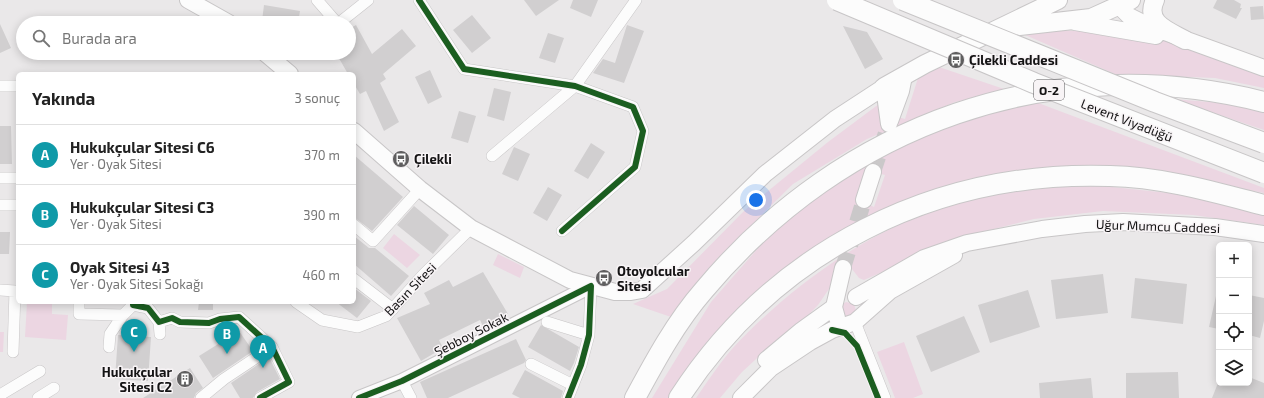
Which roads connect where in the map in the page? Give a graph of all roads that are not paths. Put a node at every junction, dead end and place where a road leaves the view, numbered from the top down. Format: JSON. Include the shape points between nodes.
{"nodes":[{"id":1,"x":188,"y":0,"type":"edge"},
{"id":2,"x":317,"y":0,"type":"edge"},
{"id":3,"x":368,"y":0,"type":"edge"},
{"id":4,"x":419,"y":0,"type":"edge"},
{"id":5,"x":636,"y":0,"type":"edge"},
{"id":6,"x":837,"y":0,"type":"edge"},
{"id":7,"x":903,"y":0,"type":"edge"},
{"id":8,"x":1059,"y":0,"type":"edge"},
{"id":9,"x":1155,"y":0,"type":"edge"},
{"id":10,"x":1122,"y":2,"type":"edge"},
{"id":11,"x":217,"y":16,"type":"edge"},
{"id":12,"x":332,"y":16,"type":"edge"},
{"id":13,"x":347,"y":16,"type":"edge"},
{"id":14,"x":1068,"y":21,"type":"junction"},
{"id":15,"x":1000,"y":28,"type":"junction"},
{"id":16,"x":1185,"y":40,"type":"junction"},
{"id":17,"x":273,"y":60,"type":"edge"},
{"id":18,"x":1264,"y":68,"type":"edge"},
{"id":19,"x":286,"y":72,"type":"edge"},
{"id":20,"x":904,"y":76,"type":"junction"},
{"id":21,"x":0,"y":86,"type":"edge"},
{"id":22,"x":16,"y":86,"type":"edge"},
{"id":23,"x":575,"y":86,"type":"junction"},
{"id":24,"x":884,"y":87,"type":"junction"},
{"id":25,"x":1264,"y":102,"type":"edge"},
{"id":26,"x":356,"y":132,"type":"edge"},
{"id":27,"x":1264,"y":143,"type":"edge"},
{"id":28,"x":492,"y":156,"type":"dead end"},
{"id":29,"x":873,"y":172,"type":"tunnel mouth"},
{"id":30,"x":1264,"y":173,"type":"edge"},
{"id":31,"x":0,"y":178,"type":"edge"},
{"id":32,"x":16,"y":178,"type":"edge"},
{"id":33,"x":420,"y":189,"type":"junction"},
{"id":34,"x":864,"y":200,"type":"tunnel mouth"},
{"id":35,"x":0,"y":205,"type":"edge"},
{"id":36,"x":16,"y":205,"type":"edge"},
{"id":37,"x":1264,"y":205,"type":"edge"},
{"id":38,"x":356,"y":227,"type":"edge"},
{"id":39,"x":471,"y":228,"type":"junction"},
{"id":40,"x":562,"y":231,"type":"dead end"},
{"id":41,"x":1264,"y":234,"type":"edge"},
{"id":42,"x":980,"y":241,"type":"junction"},
{"id":43,"x":356,"y":281,"type":"edge"},
{"id":44,"x":591,"y":286,"type":"junction"},
{"id":45,"x":0,"y":290,"type":"edge"},
{"id":46,"x":853,"y":296,"type":"junction"},
{"id":47,"x":79,"y":304,"type":"edge"},
{"id":48,"x":132,"y":304,"type":"edge"},
{"id":49,"x":299,"y":304,"type":"edge"},
{"id":50,"x":151,"y":305,"type":"edge"},
{"id":51,"x":835,"y":305,"type":"junction"},
{"id":52,"x":393,"y":309,"type":"junction"},
{"id":53,"x":122,"y":315,"type":"junction"},
{"id":54,"x":854,"y":320,"type":"junction"},
{"id":55,"x":159,"y":322,"type":"junction"},
{"id":56,"x":547,"y":322,"type":"dead end"},
{"id":57,"x":160,"y":334,"type":"dead end"},
{"id":58,"x":589,"y":335,"type":"junction"},
{"id":59,"x":109,"y":347,"type":"dead end"},
{"id":60,"x":272,"y":347,"type":"junction"},
{"id":61,"x":13,"y":352,"type":"dead end"},
{"id":62,"x":711,"y":354,"type":"junction"},
{"id":63,"x":531,"y":364,"type":"dead end"},
{"id":64,"x":40,"y":371,"type":"dead end"},
{"id":65,"x":402,"y":380,"type":"junction"},
{"id":66,"x":573,"y":385,"type":"junction"},
{"id":67,"x":54,"y":388,"type":"dead end"},
{"id":68,"x":0,"y":395,"type":"edge"},
{"id":69,"x":38,"y":398,"type":"edge"},
{"id":70,"x":201,"y":398,"type":"edge"},
{"id":71,"x":260,"y":398,"type":"edge"},
{"id":72,"x":359,"y":398,"type":"edge"},
{"id":73,"x":411,"y":398,"type":"edge"},
{"id":74,"x":568,"y":398,"type":"edge"},
{"id":75,"x":635,"y":398,"type":"edge"},
{"id":76,"x":679,"y":398,"type":"edge"},
{"id":77,"x":689,"y":398,"type":"edge"},
{"id":78,"x":734,"y":398,"type":"edge"},
{"id":79,"x":741,"y":398,"type":"edge"},
{"id":80,"x":885,"y":398,"type":"edge"}],
"edges":[{"from":1,"to":11,"type":"main road"},
{"from":2,"to":12,"type":"street"},
{"from":3,"to":13,"type":"street"},
{"from":4,"to":23,"type":"street","via":[[464,69]]},
{"from":5,"to":23,"type":"street"},
{"from":6,"to":30,"type":"highway","name":"Levent Viyadüğü","number":"O-2","bridge":true,"via":[[1034,83]]},
{"from":7,"to":27,"type":"highway","name":"Levent Viyadüğü","number":"O-2","bridge":true,"via":[[1028,52]]},
{"from":8,"to":14,"type":"main road","via":[[1059,10]]},
{"from":8,"to":15,"type":"main road"},
{"from":9,"to":16,"type":"main road","via":[[1151,8],[1153,19]]},
{"from":10,"to":14,"type":"main road","via":[[1091,18]]},
{"from":10,"to":16,"type":"main road","via":[[1128,16]]},
{"from":14,"to":15,"type":"main road"},
{"from":14,"to":16,"type":"main road"},
{"from":15,"to":20,"type":"main road"},
{"from":16,"to":18,"type":"main road"},
{"from":17,"to":19,"type":"main road"},
{"from":20,"to":24,"type":"main road"},
{"from":20,"to":24,"type":"main road","via":[[895,112],[889,124]]},
{"from":21,"to":22,"type":"street"},
{"from":23,"to":28,"type":"street"},
{"from":23,"to":40,"type":"street","via":[[633,107],[643,131],[635,168]]},
{"from":24,"to":44,"type":"main road","via":[[835,119],[765,174],[642,290],[615,292]]},
{"from":25,"to":75,"type":"highway","via":[[1183,88],[1120,86],[1063,90],[983,105],[911,130],[873,148],[840,168],[794,201],[754,236],[703,290],[658,356]]},
{"from":26,"to":33,"type":"main road"},
{"from":29,"to":34,"type":"main road"},
{"from":31,"to":32,"type":"street"},
{"from":33,"to":38,"type":"street","via":[[373,241]]},
{"from":33,"to":39,"type":"main road"},
{"from":35,"to":36,"type":"street"},
{"from":37,"to":62,"type":"highway","via":[[1188,186],[1112,176],[1040,177],[972,189],[914,206],[891,216],[819,256],[740,321]]},
{"from":39,"to":44,"type":"main road","via":[[570,280]]},
{"from":39,"to":52,"type":"street","name":"Basın Sitesi"},
{"from":41,"to":42,"type":"main road","name":"Uğur Mumcu Caddesi","via":[[1215,227],[1123,222],[1042,229]]},
{"from":42,"to":46,"type":"main road","name":"Uğur Mumcu Caddesi","via":[[924,258]]},
{"from":42,"to":54,"type":"main road","via":[[890,291]]},
{"from":43,"to":52,"type":"street"},
{"from":44,"to":58,"type":"street"},
{"from":44,"to":65,"type":"street","name":"Şebboy Sokak"},
{"from":45,"to":61,"type":"street","via":[[15,291]]},
{"from":46,"to":51,"type":"main road","via":[[842,297]]},
{"from":46,"to":51,"type":"main road","via":[[844,284],[842,271]]},
{"from":46,"to":54,"type":"main road","via":[[863,307]]},
{"from":47,"to":53,"type":"street","via":[[79,314]]},
{"from":48,"to":53,"type":"street"},
{"from":49,"to":52,"type":"street","name":"Basın Sitesi","via":[[322,320],[358,327],[386,316]]},
{"from":50,"to":55,"type":"street"},
{"from":51,"to":54,"type":"main road","via":[[836,316],[843,322]]},
{"from":51,"to":78,"type":"main road","via":[[761,365]]},
{"from":53,"to":59,"type":"street","via":[[110,334]]},
{"from":54,"to":79,"type":"main road","via":[[810,342],[771,368]]},
{"from":54,"to":80,"type":"street"},
{"from":55,"to":57,"type":"street"},
{"from":55,"to":60,"type":"street","via":[[172,318],[180,322],[209,323],[240,317]]},
{"from":56,"to":58,"type":"street"},
{"from":58,"to":66,"type":"street"},
{"from":60,"to":70,"type":"street","via":[[224,379]]},
{"from":60,"to":71,"type":"street","via":[[289,382]]},
{"from":62,"to":76,"type":"highway"},
{"from":62,"to":77,"type":"highway"},
{"from":63,"to":66,"type":"street"},
{"from":64,"to":68,"type":"street"},
{"from":65,"to":72,"type":"street","name":"Şebboy Sokak"},
{"from":65,"to":73,"type":"street"},
{"from":66,"to":74,"type":"street"},
{"from":67,"to":69,"type":"street"}]}
